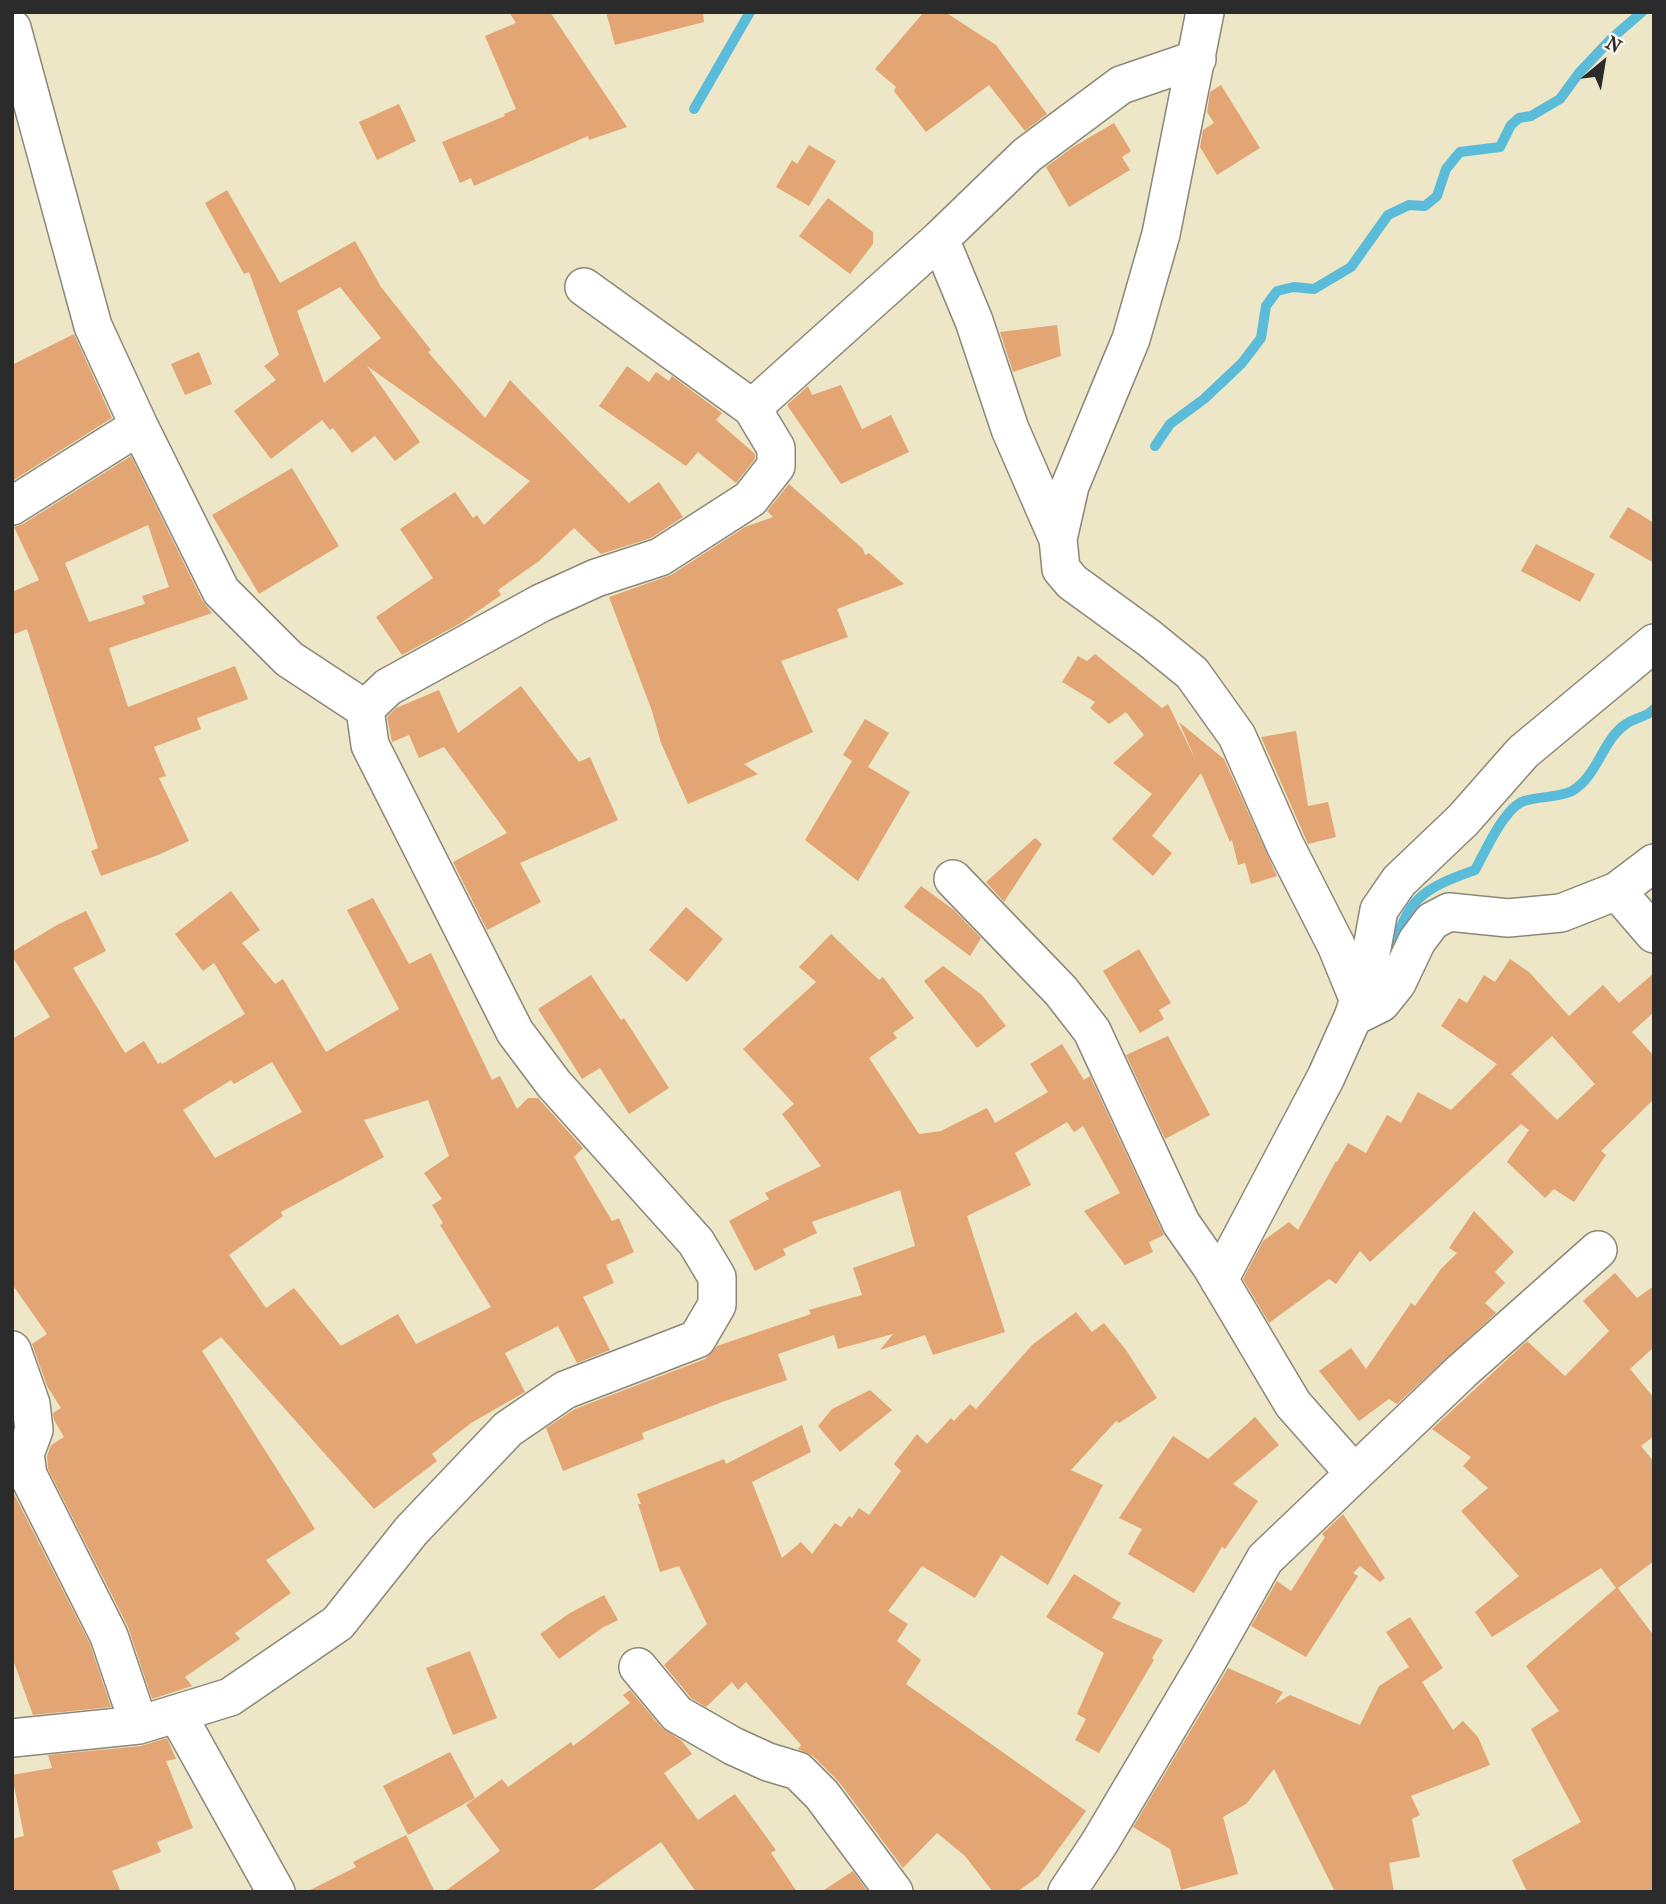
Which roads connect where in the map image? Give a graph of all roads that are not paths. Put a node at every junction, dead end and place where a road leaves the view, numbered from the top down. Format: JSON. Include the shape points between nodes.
{"nodes":[{"id":1,"x":1205,"y":12,"type":"edge"},
{"id":2,"x":12,"y":28,"type":"edge"},
{"id":3,"x":1197,"y":59,"type":"junction"},
{"id":4,"x":940,"y":239,"type":"junction"},
{"id":5,"x":584,"y":287,"type":"dead end"},
{"id":6,"x":752,"y":408,"type":"junction"},
{"id":7,"x":139,"y":426,"type":"junction"},
{"id":8,"x":12,"y":506,"type":"edge"},
{"id":9,"x":1058,"y":539,"type":"junction"},
{"id":10,"x":1654,"y":643,"type":"edge"},
{"id":11,"x":365,"y":709,"type":"junction"},
{"id":12,"x":1654,"y":863,"type":"edge"},
{"id":13,"x":953,"y":879,"type":"dead end"},
{"id":14,"x":1617,"y":891,"type":"junction"},
{"id":15,"x":1654,"y":934,"type":"edge"},
{"id":16,"x":1356,"y":1009,"type":"junction"},
{"id":17,"x":1598,"y":1250,"type":"dead end"},
{"id":18,"x":1219,"y":1280,"type":"junction"},
{"id":19,"x":12,"y":1350,"type":"edge"},
{"id":20,"x":1353,"y":1473,"type":"junction"},
{"id":21,"x":638,"y":1667,"type":"dead end"},
{"id":22,"x":177,"y":1714,"type":"junction"},
{"id":23,"x":139,"y":1725,"type":"junction"},
{"id":24,"x":12,"y":1738,"type":"edge"},
{"id":25,"x":276,"y":1892,"type":"edge"},
{"id":26,"x":894,"y":1892,"type":"edge"},
{"id":27,"x":1067,"y":1892,"type":"edge"}],
"edges":[{"from":1,"to":3,"type":"street"},
{"from":2,"to":7,"type":"street","via":[[93,326]]},
{"from":3,"to":4,"type":"street","via":[[1121,85],[1027,155]]},
{"from":3,"to":9,"type":"street","via":[[1161,234],[1135,326],[1070,486]]},
{"from":4,"to":6,"type":"street"},
{"from":4,"to":9,"type":"street","via":[[974,321],[1010,429]]},
{"from":5,"to":6,"type":"street"},
{"from":6,"to":11,"type":"street","via":[[776,448],[776,466],[750,499],[660,557],[541,603],[388,687]]},
{"from":7,"to":8,"type":"street"},
{"from":7,"to":11,"type":"street","via":[[221,590],[289,659]]},
{"from":9,"to":16,"type":"street","via":[[1061,569],[1072,582],[1192,673],[1237,736],[1336,945]]},
{"from":10,"to":16,"type":"street","via":[[1523,752],[1463,820],[1399,881],[1379,910]]},
{"from":11,"to":22,"type":"street","via":[[370,745],[515,1032],[554,1084],[696,1242],[717,1277],[718,1305],[697,1339],[565,1391],[508,1429],[411,1531],[338,1623],[230,1697]]},
{"from":12,"to":14,"type":"street"},
{"from":13,"to":18,"type":"street","via":[[1061,991],[1092,1031],[1181,1223]]},
{"from":14,"to":15,"type":"street"},
{"from":14,"to":16,"type":"street","via":[[1561,913],[1508,918],[1449,912],[1432,921],[1417,941],[1381,1003]]},
{"from":16,"to":18,"type":"street","via":[[1326,1077]]},
{"from":17,"to":20,"type":"street"},
{"from":18,"to":20,"type":"street","via":[[1293,1405]]},
{"from":19,"to":23,"type":"street","via":[[31,1404],[34,1430],[26,1454],[28,1475],[109,1636]]},
{"from":20,"to":27,"type":"street","via":[[1265,1559]]},
{"from":21,"to":26,"type":"street","via":[[677,1714],[733,1746],[798,1771],[822,1795]]},
{"from":22,"to":23,"type":"street"},
{"from":22,"to":25,"type":"street"},
{"from":23,"to":24,"type":"street"}]}
